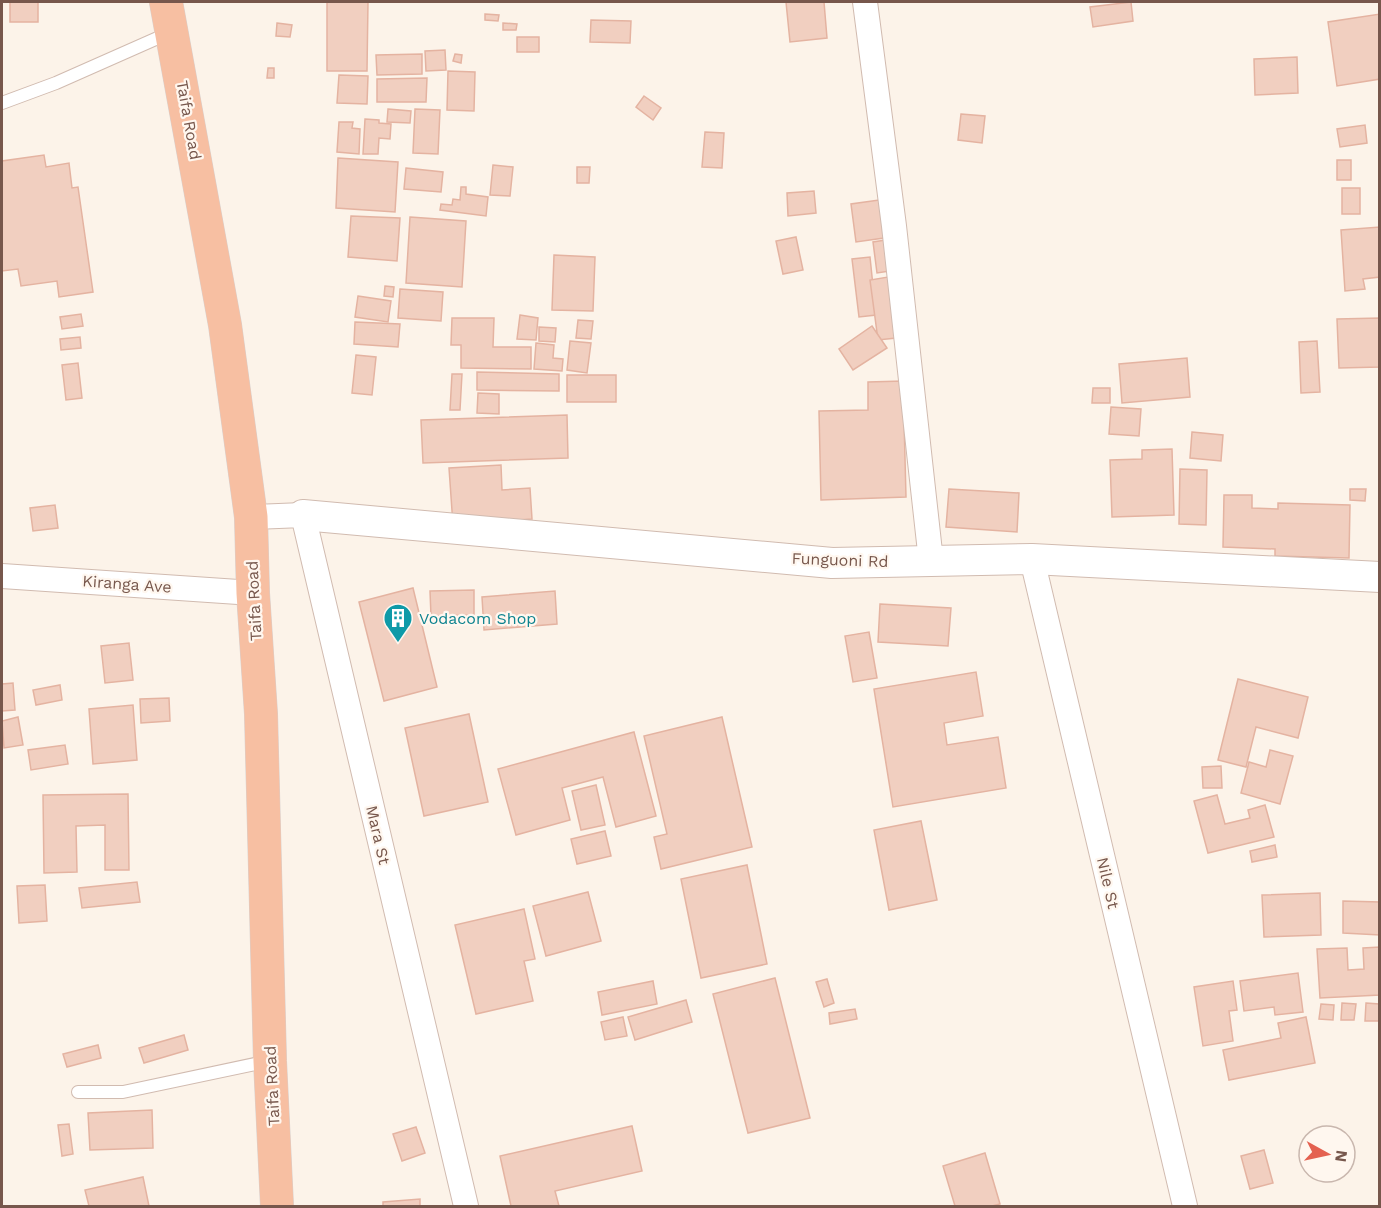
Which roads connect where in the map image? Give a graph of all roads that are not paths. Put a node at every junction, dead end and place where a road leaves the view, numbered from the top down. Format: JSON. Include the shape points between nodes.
{"nodes":[{"id":1,"x":865,"y":2,"type":"edge"},
{"id":2,"x":170,"y":16,"type":"edge"},
{"id":3,"x":2,"y":103,"type":"edge"},
{"id":4,"x":303,"y":514,"type":"junction"},
{"id":5,"x":250,"y":517,"type":"junction"},
{"id":6,"x":1032,"y":560,"type":"junction"},
{"id":7,"x":931,"y":561,"type":"junction"},
{"id":8,"x":2,"y":576,"type":"edge"},
{"id":9,"x":1380,"y":577,"type":"edge"},
{"id":10,"x":253,"y":593,"type":"junction"},
{"id":11,"x":270,"y":1061,"type":"junction"},
{"id":12,"x":78,"y":1092,"type":"dead end"},
{"id":13,"x":277,"y":1206,"type":"edge"},
{"id":14,"x":466,"y":1206,"type":"edge"},
{"id":15,"x":1185,"y":1206,"type":"edge"}],
"edges":[{"from":1,"to":7,"type":"street"},
{"from":2,"to":3,"type":"lane","via":[[56,83]]},
{"from":2,"to":5,"type":"highway","name":"Taifa Road","via":[[225,325]]},
{"from":4,"to":5,"type":"street"},
{"from":4,"to":7,"type":"street","name":"Funguoni Rd","via":[[832,563]]},
{"from":4,"to":14,"type":"street","name":"Mara St"},
{"from":5,"to":10,"type":"highway","name":"Taifa Road"},
{"from":6,"to":7,"type":"street","name":"Funguoni Rd"},
{"from":6,"to":9,"type":"street","name":"Funguoni Rd"},
{"from":6,"to":15,"type":"street","name":"Nile St"},
{"from":8,"to":10,"type":"street","name":"Kiranga Ave"},
{"from":10,"to":11,"type":"highway","name":"Taifa Road","via":[[261,726]]},
{"from":11,"to":12,"type":"lane","via":[[123,1092]]},
{"from":11,"to":13,"type":"highway","name":"Taifa Road"}]}
